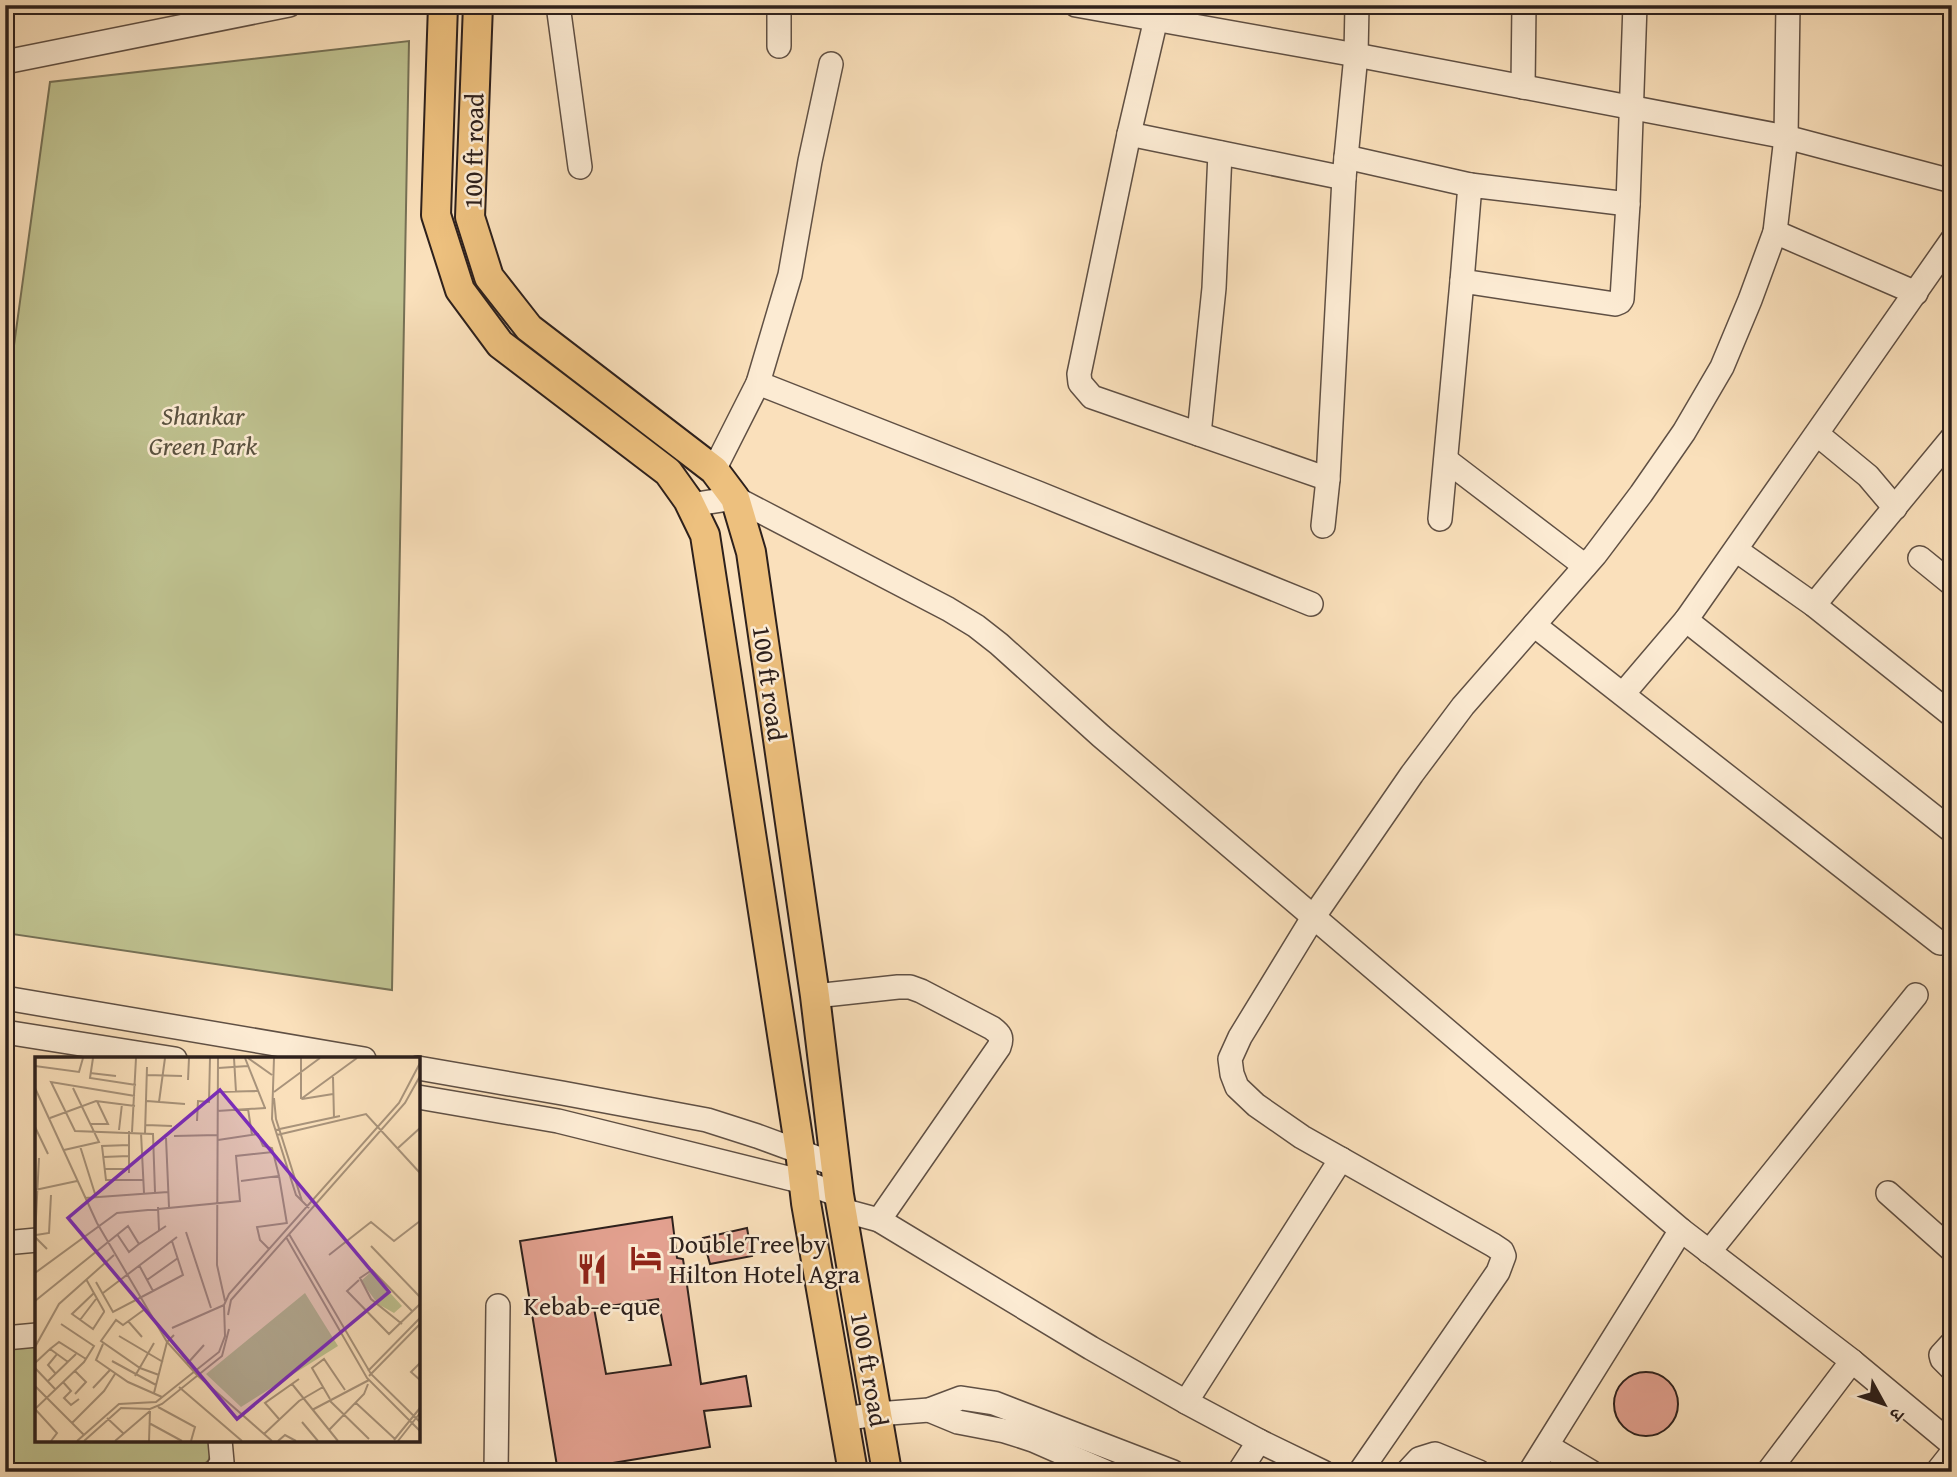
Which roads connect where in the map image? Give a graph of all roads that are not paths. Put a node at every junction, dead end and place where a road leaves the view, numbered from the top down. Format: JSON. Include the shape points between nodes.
{"nodes":[{"id":1,"x":289,"y":5,"type":"edge"},
{"id":2,"x":443,"y":5,"type":"edge"},
{"id":3,"x":478,"y":5,"type":"edge"},
{"id":4,"x":558,"y":5,"type":"edge"},
{"id":5,"x":779,"y":5,"type":"edge"},
{"id":6,"x":1076,"y":5,"type":"edge"},
{"id":7,"x":1357,"y":5,"type":"edge"},
{"id":8,"x":1524,"y":5,"type":"edge"},
{"id":9,"x":1635,"y":5,"type":"edge"},
{"id":10,"x":1788,"y":5,"type":"edge"},
{"id":11,"x":1158,"y":13,"type":"edge"},
{"id":12,"x":779,"y":46,"type":"dead end"},
{"id":13,"x":1356,"y":55,"type":"junction"},
{"id":14,"x":5,"y":62,"type":"edge"},
{"id":15,"x":831,"y":64,"type":"dead end"},
{"id":16,"x":1523,"y":87,"type":"junction"},
{"id":17,"x":1631,"y":109,"type":"junction"},
{"id":18,"x":1129,"y":134,"type":"junction"},
{"id":19,"x":1786,"y":137,"type":"junction"},
{"id":20,"x":1220,"y":153,"type":"junction"},
{"id":21,"x":580,"y":167,"type":"dead end"},
{"id":22,"x":1345,"y":168,"type":"junction"},
{"id":23,"x":1952,"y":181,"type":"edge"},
{"id":24,"x":1470,"y":185,"type":"junction"},
{"id":25,"x":1628,"y":204,"type":"junction"},
{"id":26,"x":1775,"y":232,"type":"junction"},
{"id":27,"x":1948,"y":255,"type":"edge"},
{"id":28,"x":1462,"y":281,"type":"junction"},
{"id":29,"x":1916,"y":293,"type":"junction"},
{"id":30,"x":758,"y":383,"type":"junction"},
{"id":31,"x":1199,"y":434,"type":"junction"},
{"id":32,"x":1817,"y":434,"type":"junction"},
{"id":33,"x":1952,"y":438,"type":"edge"},
{"id":34,"x":1446,"y":460,"type":"junction"},
{"id":35,"x":714,"y":470,"type":"junction"},
{"id":36,"x":1328,"y":479,"type":"junction"},
{"id":37,"x":735,"y":498,"type":"junction"},
{"id":38,"x":690,"y":505,"type":"junction"},
{"id":39,"x":1895,"y":508,"type":"junction"},
{"id":40,"x":1440,"y":519,"type":"dead end"},
{"id":41,"x":1323,"y":526,"type":"dead end"},
{"id":42,"x":1736,"y":550,"type":"junction"},
{"id":43,"x":1920,"y":558,"type":"dead end"},
{"id":44,"x":1585,"y":566,"type":"junction"},
{"id":45,"x":1950,"y":578,"type":"edge"},
{"id":46,"x":1311,"y":604,"type":"dead end"},
{"id":47,"x":1814,"y":606,"type":"junction"},
{"id":48,"x":1686,"y":620,"type":"junction"},
{"id":49,"x":1534,"y":625,"type":"junction"},
{"id":50,"x":1623,"y":694,"type":"junction"},
{"id":51,"x":1952,"y":715,"type":"edge"},
{"id":52,"x":1952,"y":831,"type":"edge"},
{"id":53,"x":1314,"y":916,"type":"junction"},
{"id":54,"x":1940,"y":943,"type":"dead end"},
{"id":55,"x":1916,"y":995,"type":"dead end"},
{"id":56,"x":816,"y":996,"type":"junction"},
{"id":57,"x":5,"y":998,"type":"edge"},
{"id":58,"x":5,"y":1032,"type":"edge"},
{"id":59,"x":162,"y":1057,"type":"edge"},
{"id":60,"x":352,"y":1057,"type":"edge"},
{"id":61,"x":420,"y":1068,"type":"edge"},
{"id":62,"x":420,"y":1097,"type":"edge"},
{"id":63,"x":800,"y":1151,"type":"junction"},
{"id":64,"x":1341,"y":1159,"type":"junction"},
{"id":65,"x":836,"y":1165,"type":"junction"},
{"id":66,"x":804,"y":1182,"type":"junction"},
{"id":67,"x":1888,"y":1193,"type":"dead end"},
{"id":68,"x":841,"y":1202,"type":"junction"},
{"id":69,"x":879,"y":1220,"type":"junction"},
{"id":70,"x":1681,"y":1230,"type":"junction"},
{"id":71,"x":35,"y":1240,"type":"edge"},
{"id":72,"x":5,"y":1243,"type":"edge"},
{"id":73,"x":1952,"y":1250,"type":"edge"},
{"id":74,"x":1709,"y":1251,"type":"junction"},
{"id":75,"x":498,"y":1306,"type":"dead end"},
{"id":76,"x":35,"y":1335,"type":"edge"},
{"id":77,"x":5,"y":1338,"type":"edge"},
{"id":78,"x":1952,"y":1343,"type":"edge"},
{"id":79,"x":1852,"y":1361,"type":"junction"},
{"id":80,"x":1952,"y":1369,"type":"edge"},
{"id":81,"x":1186,"y":1402,"type":"junction"},
{"id":82,"x":929,"y":1410,"type":"junction"},
{"id":83,"x":877,"y":1414,"type":"junction"},
{"id":84,"x":845,"y":1419,"type":"junction"},
{"id":85,"x":1259,"y":1441,"type":"junction"},
{"id":86,"x":220,"y":1442,"type":"edge"},
{"id":87,"x":1952,"y":1444,"type":"edge"},
{"id":88,"x":1547,"y":1446,"type":"junction"},
{"id":89,"x":1952,"y":1453,"type":"edge"},
{"id":90,"x":216,"y":1472,"type":"edge"},
{"id":91,"x":496,"y":1472,"type":"edge"},
{"id":92,"x":853,"y":1472,"type":"edge"},
{"id":93,"x":887,"y":1472,"type":"edge"},
{"id":94,"x":1106,"y":1472,"type":"edge"},
{"id":95,"x":1173,"y":1472,"type":"edge"},
{"id":96,"x":1239,"y":1472,"type":"edge"},
{"id":97,"x":1323,"y":1472,"type":"edge"},
{"id":98,"x":1360,"y":1472,"type":"edge"},
{"id":99,"x":1408,"y":1472,"type":"edge"},
{"id":100,"x":1479,"y":1472,"type":"edge"},
{"id":101,"x":1530,"y":1472,"type":"edge"},
{"id":102,"x":1591,"y":1472,"type":"edge"},
{"id":103,"x":1768,"y":1472,"type":"edge"},
{"id":104,"x":1937,"y":1472,"type":"edge"}],
"edges":[{"from":1,"to":14,"type":"street"},
{"from":2,"to":38,"type":"main road","name":"100 ft road","via":[[436,215],[460,290],[500,344],[668,472]]},
{"from":3,"to":35,"type":"main road","name":"100 ft road","via":[[470,217],[489,277],[529,328]]},
{"from":4,"to":21,"type":"street"},
{"from":5,"to":12,"type":"street"},
{"from":6,"to":11,"type":"street"},
{"from":7,"to":13,"type":"street"},
{"from":8,"to":16,"type":"street"},
{"from":9,"to":17,"type":"street"},
{"from":10,"to":19,"type":"street"},
{"from":11,"to":13,"type":"street"},
{"from":11,"to":18,"type":"street"},
{"from":13,"to":16,"type":"street"},
{"from":13,"to":22,"type":"street"},
{"from":15,"to":30,"type":"street","via":[[790,275]]},
{"from":16,"to":17,"type":"street"},
{"from":17,"to":19,"type":"street"},
{"from":17,"to":25,"type":"street"},
{"from":18,"to":20,"type":"street"},
{"from":18,"to":31,"type":"street","via":[[1080,383],[1093,397]]},
{"from":19,"to":23,"type":"street"},
{"from":19,"to":26,"type":"street"},
{"from":20,"to":22,"type":"street"},
{"from":20,"to":31,"type":"street","via":[[1214,288]]},
{"from":22,"to":24,"type":"street"},
{"from":22,"to":36,"type":"street"},
{"from":24,"to":25,"type":"street"},
{"from":24,"to":28,"type":"street"},
{"from":25,"to":28,"type":"street","via":[[1618,304]]},
{"from":26,"to":29,"type":"street"},
{"from":26,"to":44,"type":"street","via":[[1722,367],[1684,432]]},
{"from":27,"to":29,"type":"street"},
{"from":28,"to":34,"type":"street"},
{"from":29,"to":32,"type":"street"},
{"from":30,"to":35,"type":"street"},
{"from":30,"to":46,"type":"street"},
{"from":31,"to":36,"type":"street"},
{"from":32,"to":39,"type":"street","via":[[1868,476]]},
{"from":32,"to":42,"type":"street"},
{"from":33,"to":39,"type":"street"},
{"from":34,"to":40,"type":"street"},
{"from":34,"to":44,"type":"street"},
{"from":35,"to":37,"type":"main road","name":"100 ft road"},
{"from":36,"to":41,"type":"street"},
{"from":37,"to":38,"type":"street"},
{"from":37,"to":53,"type":"street","via":[[976,626]]},
{"from":37,"to":56,"type":"main road","name":"100 ft road","via":[[751,552]]},
{"from":38,"to":63,"type":"main road","name":"100 ft road","via":[[705,535],[712,573]]},
{"from":39,"to":47,"type":"street"},
{"from":42,"to":47,"type":"street"},
{"from":42,"to":48,"type":"street"},
{"from":43,"to":45,"type":"street"},
{"from":44,"to":49,"type":"street"},
{"from":47,"to":51,"type":"street"},
{"from":48,"to":50,"type":"street"},
{"from":48,"to":52,"type":"street"},
{"from":49,"to":50,"type":"street"},
{"from":49,"to":53,"type":"street","via":[[1463,706]]},
{"from":50,"to":54,"type":"street"},
{"from":53,"to":64,"type":"street","via":[[1230,1059],[1237,1087],[1256,1105]]},
{"from":53,"to":70,"type":"street"},
{"from":55,"to":74,"type":"street"},
{"from":56,"to":65,"type":"main road","name":"100 ft road"},
{"from":56,"to":69,"type":"street","via":[[910,987],[992,1028],[1002,1040]]},
{"from":57,"to":60,"type":"street"},
{"from":58,"to":59,"type":"street"},
{"from":61,"to":63,"type":"street","via":[[706,1121]]},
{"from":62,"to":66,"type":"street","via":[[558,1121]]},
{"from":63,"to":65,"type":"street"},
{"from":63,"to":66,"type":"main road","name":"100 ft road"},
{"from":64,"to":81,"type":"street"},
{"from":64,"to":98,"type":"street","via":[[1493,1245],[1504,1256],[1498,1272]]},
{"from":65,"to":68,"type":"main road","name":"100 ft road"},
{"from":66,"to":68,"type":"street"},
{"from":66,"to":84,"type":"main road","name":"100 ft road"},
{"from":67,"to":73,"type":"street"},
{"from":68,"to":69,"type":"street"},
{"from":68,"to":83,"type":"main road","name":"100 ft road"},
{"from":69,"to":81,"type":"street"},
{"from":70,"to":74,"type":"street"},
{"from":70,"to":88,"type":"street"},
{"from":71,"to":72,"type":"street"},
{"from":74,"to":79,"type":"street"},
{"from":75,"to":91,"type":"street"},
{"from":76,"to":77,"type":"street"},
{"from":78,"to":80,"type":"street","via":[[1941,1355]]},
{"from":79,"to":87,"type":"street"},
{"from":79,"to":103,"type":"street"},
{"from":81,"to":85,"type":"street"},
{"from":82,"to":83,"type":"street"},
{"from":82,"to":94,"type":"street","via":[[1033,1440]]},
{"from":82,"to":95,"type":"street","via":[[961,1398],[994,1403]]},
{"from":83,"to":84,"type":"street"},
{"from":83,"to":93,"type":"main road","name":"100 ft road"},
{"from":84,"to":92,"type":"main road","name":"100 ft road"},
{"from":85,"to":96,"type":"street"},
{"from":85,"to":97,"type":"street"},
{"from":86,"to":90,"type":"street","via":[[222,1462]]},
{"from":88,"to":101,"type":"street"},
{"from":88,"to":102,"type":"street"},
{"from":89,"to":104,"type":"street"},
{"from":99,"to":100,"type":"street","via":[[1419,1459],[1435,1454]]}]}
